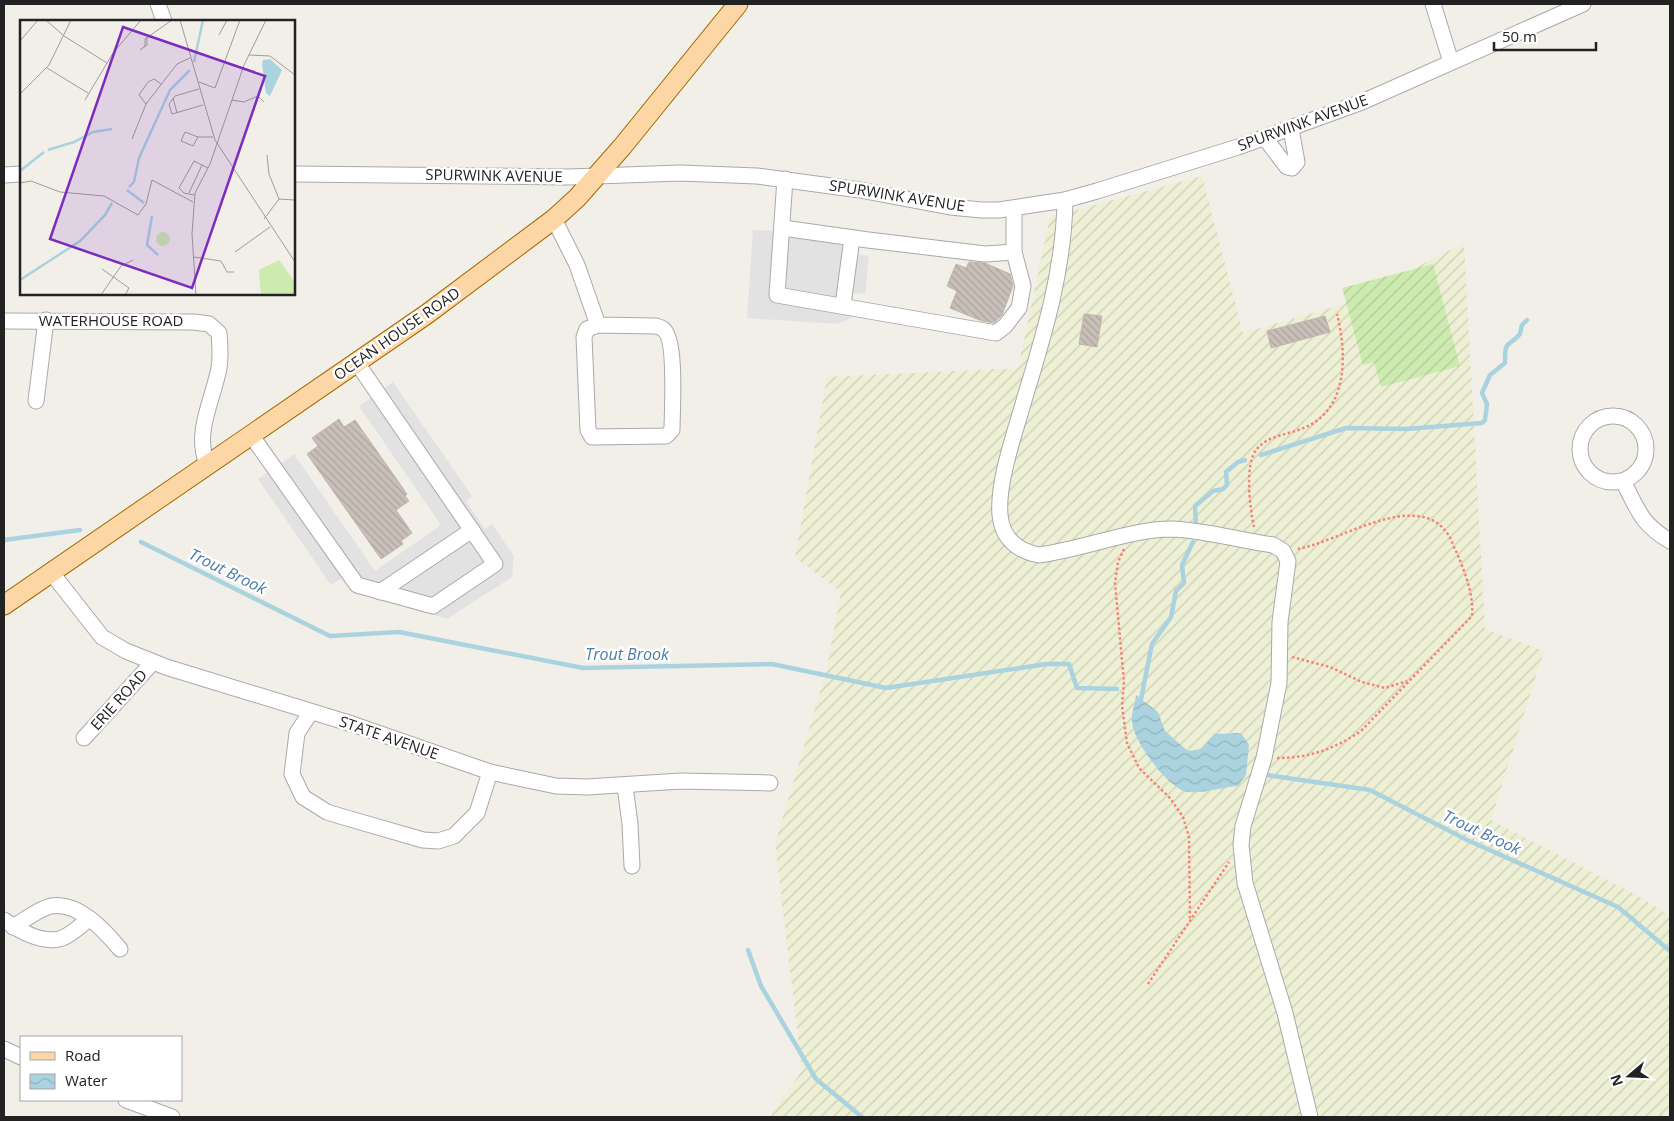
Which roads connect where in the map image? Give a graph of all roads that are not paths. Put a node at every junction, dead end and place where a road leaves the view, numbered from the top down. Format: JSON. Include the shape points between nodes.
{"nodes":[{"id":1,"x":158,"y":4,"type":"edge"},
{"id":2,"x":738,"y":4,"type":"edge"},
{"id":3,"x":1433,"y":4,"type":"edge"},
{"id":4,"x":1584,"y":4,"type":"edge"},
{"id":5,"x":164,"y":20,"type":"edge"},
{"id":6,"x":1451,"y":62,"type":"junction"},
{"id":7,"x":1291,"y":130,"type":"junction"},
{"id":8,"x":1265,"y":138,"type":"junction"},
{"id":9,"x":20,"y":174,"type":"edge"},
{"id":10,"x":295,"y":174,"type":"edge"},
{"id":11,"x":4,"y":175,"type":"edge"},
{"id":12,"x":595,"y":176,"type":"junction"},
{"id":13,"x":785,"y":179,"type":"junction"},
{"id":14,"x":1065,"y":200,"type":"junction"},
{"id":15,"x":1014,"y":208,"type":"junction"},
{"id":16,"x":554,"y":219,"type":"junction"},
{"id":17,"x":783,"y":228,"type":"junction"},
{"id":18,"x":852,"y":238,"type":"junction"},
{"id":19,"x":1014,"y":252,"type":"junction"},
{"id":20,"x":843,"y":305,"type":"junction"},
{"id":21,"x":46,"y":320,"type":"junction"},
{"id":22,"x":4,"y":321,"type":"edge"},
{"id":23,"x":598,"y":325,"type":"junction"},
{"id":24,"x":357,"y":362,"type":"junction"},
{"id":25,"x":36,"y":401,"type":"dead end"},
{"id":26,"x":251,"y":435,"type":"junction"},
{"id":27,"x":207,"y":464,"type":"junction"},
{"id":28,"x":1624,"y":481,"type":"junction"},
{"id":29,"x":472,"y":530,"type":"junction"},
{"id":30,"x":1670,"y":541,"type":"edge"},
{"id":31,"x":51,"y":572,"type":"junction"},
{"id":32,"x":380,"y":592,"type":"junction"},
{"id":33,"x":4,"y":605,"type":"edge"},
{"id":34,"x":153,"y":662,"type":"junction"},
{"id":35,"x":311,"y":712,"type":"junction"},
{"id":36,"x":84,"y":738,"type":"dead end"},
{"id":37,"x":490,"y":772,"type":"junction"},
{"id":38,"x":770,"y":784,"type":"dead end"},
{"id":39,"x":625,"y":786,"type":"junction"},
{"id":40,"x":632,"y":866,"type":"dead end"},
{"id":41,"x":89,"y":919,"type":"junction"},
{"id":42,"x":9,"y":923,"type":"edge"},
{"id":43,"x":120,"y":949,"type":"dead end"},
{"id":44,"x":4,"y":1049,"type":"edge"},
{"id":45,"x":20,"y":1056,"type":"edge"},
{"id":46,"x":129,"y":1101,"type":"edge"},
{"id":47,"x":172,"y":1117,"type":"edge"},
{"id":48,"x":1310,"y":1117,"type":"edge"}],
"edges":[{"from":1,"to":5,"type":"street"},
{"from":2,"to":12,"type":"main road","name":"OCEAN HOUSE ROAD"},
{"from":3,"to":6,"type":"street"},
{"from":4,"to":6,"type":"street","name":"SPURWINK AVENUE"},
{"from":6,"to":7,"type":"street","name":"SPURWINK AVENUE"},
{"from":7,"to":8,"type":"street","name":"SPURWINK AVENUE"},
{"from":7,"to":8,"type":"street","via":[[1298,162],[1292,168]]},
{"from":8,"to":14,"type":"street","name":"SPURWINK AVENUE"},
{"from":9,"to":11,"type":"street"},
{"from":10,"to":12,"type":"street","name":"SPURWINK AVENUE"},
{"from":12,"to":13,"type":"street","name":"SPURWINK AVENUE","via":[[680,173]]},
{"from":12,"to":16,"type":"main road","name":"OCEAN HOUSE ROAD"},
{"from":13,"to":15,"type":"street","name":"SPURWINK AVENUE","via":[[950,208]]},
{"from":13,"to":17,"type":"street"},
{"from":14,"to":15,"type":"street","name":"SPURWINK AVENUE"},
{"from":14,"to":48,"type":"street","via":[[1064,230],[1050,314],[1009,452],[1000,516],[1011,542],[1023,552],[1039,555],[1170,529],[1273,545],[1283,550],[1288,562],[1280,622],[1279,683],[1264,758],[1240,845],[1245,883],[1284,1013]]},
{"from":15,"to":19,"type":"street"},
{"from":16,"to":23,"type":"street","via":[[577,265]]},
{"from":16,"to":24,"type":"main road","name":"OCEAN HOUSE ROAD"},
{"from":17,"to":18,"type":"street"},
{"from":17,"to":20,"type":"street","via":[[777,295]]},
{"from":18,"to":19,"type":"street","via":[[986,254]]},
{"from":18,"to":20,"type":"street"},
{"from":19,"to":20,"type":"street","via":[[1023,286],[1019,308],[996,333]]},
{"from":21,"to":22,"type":"street","name":"WATERHOUSE ROAD"},
{"from":21,"to":25,"type":"street"},
{"from":21,"to":27,"type":"street","name":"WATERHOUSE ROAD","via":[[194,322],[208,324],[216,330],[221,356],[205,416],[202,442]]},
{"from":23,"to":23,"type":"street","via":[[587,329],[584,337],[588,430],[592,437],[666,436],[672,430],[672,350],[669,336],[656,326]]},
{"from":24,"to":26,"type":"main road","name":"OCEAN HOUSE ROAD"},
{"from":24,"to":29,"type":"street"},
{"from":26,"to":27,"type":"main road","name":"OCEAN HOUSE ROAD"},
{"from":26,"to":32,"type":"street","via":[[357,586]]},
{"from":27,"to":31,"type":"main road","name":"OCEAN HOUSE ROAD"},
{"from":28,"to":28,"type":"street","via":[[1639,471],[1645,462],[1646,438],[1628,418],[1612,415],[1596,420],[1580,441],[1583,464],[1600,480]]},
{"from":28,"to":30,"type":"street","via":[[1644,522]]},
{"from":29,"to":32,"type":"street"},
{"from":29,"to":32,"type":"street","via":[[495,564],[464,586],[433,606]]},
{"from":31,"to":33,"type":"main road","name":"OCEAN HOUSE ROAD"},
{"from":31,"to":34,"type":"street","name":"STATE AVENUE","via":[[102,637]]},
{"from":34,"to":35,"type":"street","name":"STATE AVENUE"},
{"from":34,"to":36,"type":"street","name":"ERIE ROAD"},
{"from":35,"to":37,"type":"street","name":"STATE AVENUE"},
{"from":35,"to":37,"type":"street","via":[[297,733],[292,774],[303,797],[327,812],[423,840],[438,841],[454,836],[477,813]]},
{"from":37,"to":39,"type":"street","name":"STATE AVENUE","via":[[556,786]]},
{"from":38,"to":39,"type":"street","name":"STATE AVENUE","via":[[681,780]]},
{"from":39,"to":40,"type":"street"},
{"from":41,"to":42,"type":"street","via":[[66,906],[50,906]]},
{"from":41,"to":42,"type":"street","via":[[60,939],[44,938]]},
{"from":41,"to":43,"type":"street"},
{"from":44,"to":45,"type":"street"},
{"from":46,"to":47,"type":"street"}]}
